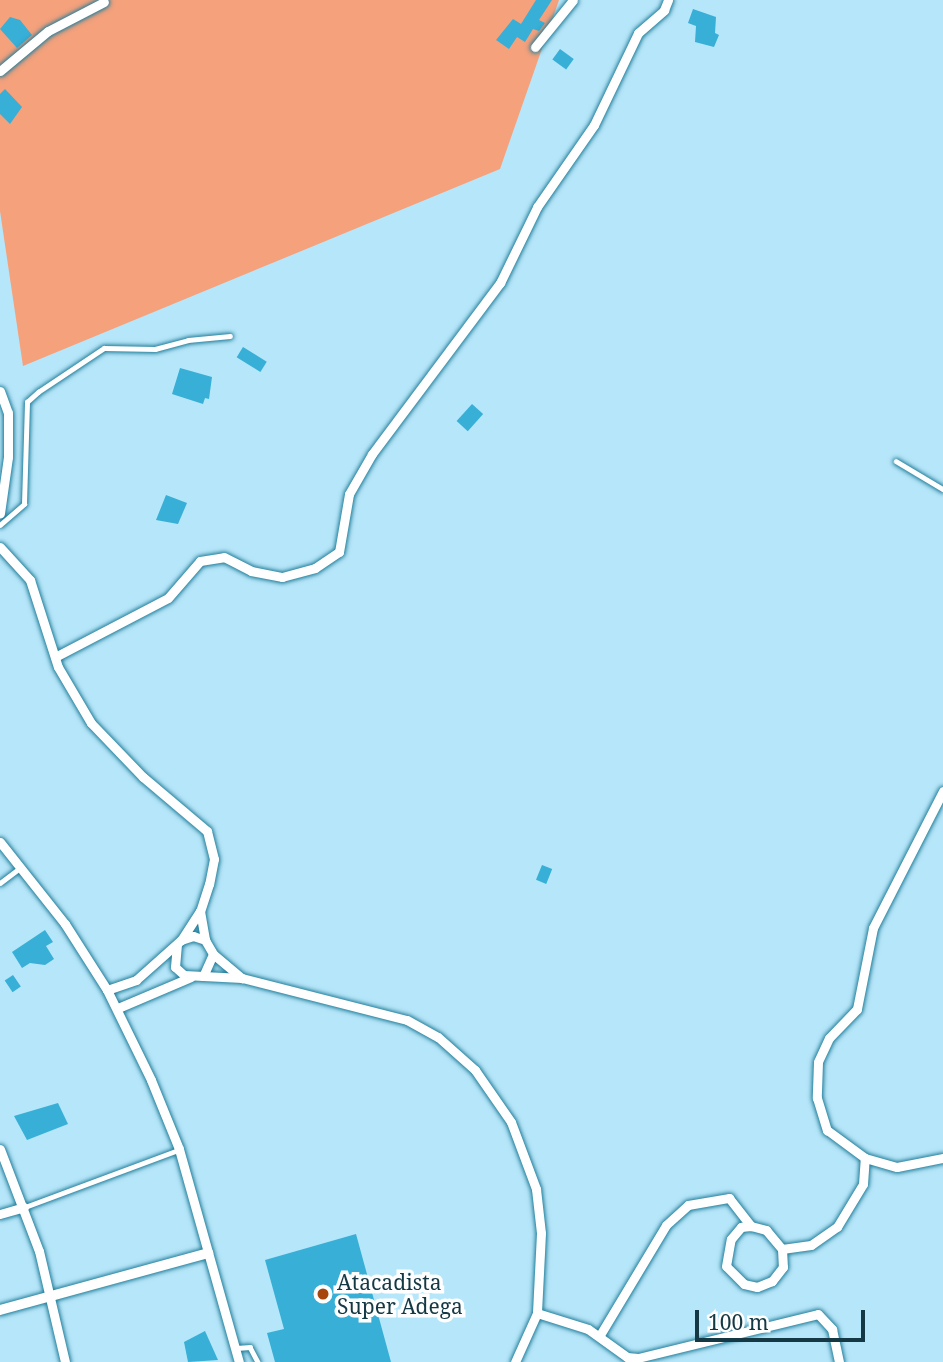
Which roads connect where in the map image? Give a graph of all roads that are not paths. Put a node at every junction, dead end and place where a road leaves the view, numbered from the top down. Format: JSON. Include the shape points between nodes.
{"nodes":[{"id":1,"x":573,"y":0,"type":"edge"},
{"id":2,"x":667,"y":0,"type":"edge"},
{"id":3,"x":104,"y":2,"type":"dead end"},
{"id":4,"x":534,"y":47,"type":"dead end"},
{"id":5,"x":0,"y":71,"type":"edge"},
{"id":6,"x":230,"y":337,"type":"dead end"},
{"id":7,"x":0,"y":391,"type":"edge"},
{"id":8,"x":896,"y":461,"type":"dead end"},
{"id":9,"x":943,"y":489,"type":"edge"},
{"id":10,"x":0,"y":513,"type":"edge"},
{"id":11,"x":0,"y":525,"type":"edge"},
{"id":12,"x":0,"y":547,"type":"edge"},
{"id":13,"x":55,"y":657,"type":"junction"},
{"id":14,"x":943,"y":791,"type":"edge"},
{"id":15,"x":0,"y":842,"type":"edge"},
{"id":16,"x":22,"y":866,"type":"junction"},
{"id":17,"x":0,"y":883,"type":"edge"},
{"id":18,"x":200,"y":911,"type":"junction"},
{"id":19,"x":205,"y":940,"type":"junction"},
{"id":20,"x":179,"y":942,"type":"junction"},
{"id":21,"x":213,"y":954,"type":"junction"},
{"id":22,"x":203,"y":976,"type":"junction"},
{"id":23,"x":191,"y":977,"type":"junction"},
{"id":24,"x":242,"y":978,"type":"junction"},
{"id":25,"x":107,"y":990,"type":"junction"},
{"id":26,"x":118,"y":1008,"type":"junction"},
{"id":27,"x":0,"y":1149,"type":"edge"},
{"id":28,"x":179,"y":1149,"type":"junction"},
{"id":29,"x":865,"y":1158,"type":"junction"},
{"id":30,"x":943,"y":1158,"type":"edge"},
{"id":31,"x":24,"y":1207,"type":"junction"},
{"id":32,"x":0,"y":1214,"type":"edge"},
{"id":33,"x":751,"y":1226,"type":"junction"},
{"id":34,"x":782,"y":1249,"type":"junction"},
{"id":35,"x":208,"y":1253,"type":"junction"},
{"id":36,"x":50,"y":1296,"type":"junction"},
{"id":37,"x":0,"y":1310,"type":"edge"},
{"id":38,"x":537,"y":1313,"type":"junction"},
{"id":39,"x":600,"y":1335,"type":"junction"},
{"id":40,"x":235,"y":1348,"type":"junction"},
{"id":41,"x":65,"y":1362,"type":"edge"},
{"id":42,"x":239,"y":1362,"type":"edge"},
{"id":43,"x":258,"y":1362,"type":"edge"},
{"id":44,"x":515,"y":1362,"type":"edge"},
{"id":45,"x":839,"y":1362,"type":"edge"}],
"edges":[{"from":1,"to":4,"type":"street"},
{"from":2,"to":13,"type":"street","via":[[664,10],[638,33],[594,125],[537,207],[500,283],[372,454],[349,495],[339,552],[315,568],[282,577],[251,571],[225,557],[200,562],[168,598]]},
{"from":3,"to":5,"type":"street","via":[[48,31]]},
{"from":6,"to":11,"type":"lane","via":[[188,340],[155,349],[104,348],[46,385],[27,402],[24,504]]},
{"from":7,"to":10,"type":"street","via":[[8,413],[8,457]]},
{"from":8,"to":9,"type":"lane"},
{"from":12,"to":13,"type":"street","via":[[30,580]]},
{"from":13,"to":18,"type":"street","via":[[91,723],[143,777],[207,831],[214,859]]},
{"from":14,"to":29,"type":"street","via":[[873,928],[857,1009],[829,1038],[818,1062],[817,1098],[827,1130]]},
{"from":15,"to":16,"type":"street"},
{"from":16,"to":17,"type":"lane"},
{"from":16,"to":25,"type":"street"},
{"from":18,"to":19,"type":"street"},
{"from":18,"to":20,"type":"street"},
{"from":19,"to":20,"type":"street","via":[[193,936]]},
{"from":19,"to":21,"type":"street"},
{"from":20,"to":23,"type":"street","via":[[175,967]]},
{"from":20,"to":25,"type":"street","via":[[136,980]]},
{"from":21,"to":22,"type":"street"},
{"from":21,"to":24,"type":"street"},
{"from":22,"to":23,"type":"street"},
{"from":22,"to":24,"type":"street"},
{"from":23,"to":26,"type":"street"},
{"from":24,"to":38,"type":"street","via":[[407,1020],[438,1037],[475,1070],[511,1122],[536,1189],[541,1233]]},
{"from":25,"to":26,"type":"street"},
{"from":26,"to":28,"type":"street"},
{"from":27,"to":31,"type":"street"},
{"from":28,"to":31,"type":"lane"},
{"from":28,"to":35,"type":"street"},
{"from":29,"to":30,"type":"street","via":[[897,1167]]},
{"from":29,"to":34,"type":"street","via":[[863,1184],[837,1227],[811,1245]]},
{"from":31,"to":32,"type":"street"},
{"from":31,"to":36,"type":"street"},
{"from":33,"to":34,"type":"street","via":[[766,1230]]},
{"from":33,"to":34,"type":"street","via":[[741,1227],[726,1254],[726,1266],[744,1284],[757,1287],[772,1281],[783,1267]]},
{"from":33,"to":39,"type":"street","via":[[729,1198],[688,1205],[666,1225]]},
{"from":35,"to":36,"type":"street"},
{"from":35,"to":40,"type":"street"},
{"from":36,"to":37,"type":"street"},
{"from":36,"to":41,"type":"street"},
{"from":38,"to":39,"type":"street"},
{"from":38,"to":44,"type":"street"},
{"from":39,"to":45,"type":"street","via":[[627,1357],[638,1357],[818,1314],[832,1329]]},
{"from":40,"to":42,"type":"street"},
{"from":40,"to":43,"type":"lane","via":[[250,1347]]}]}
